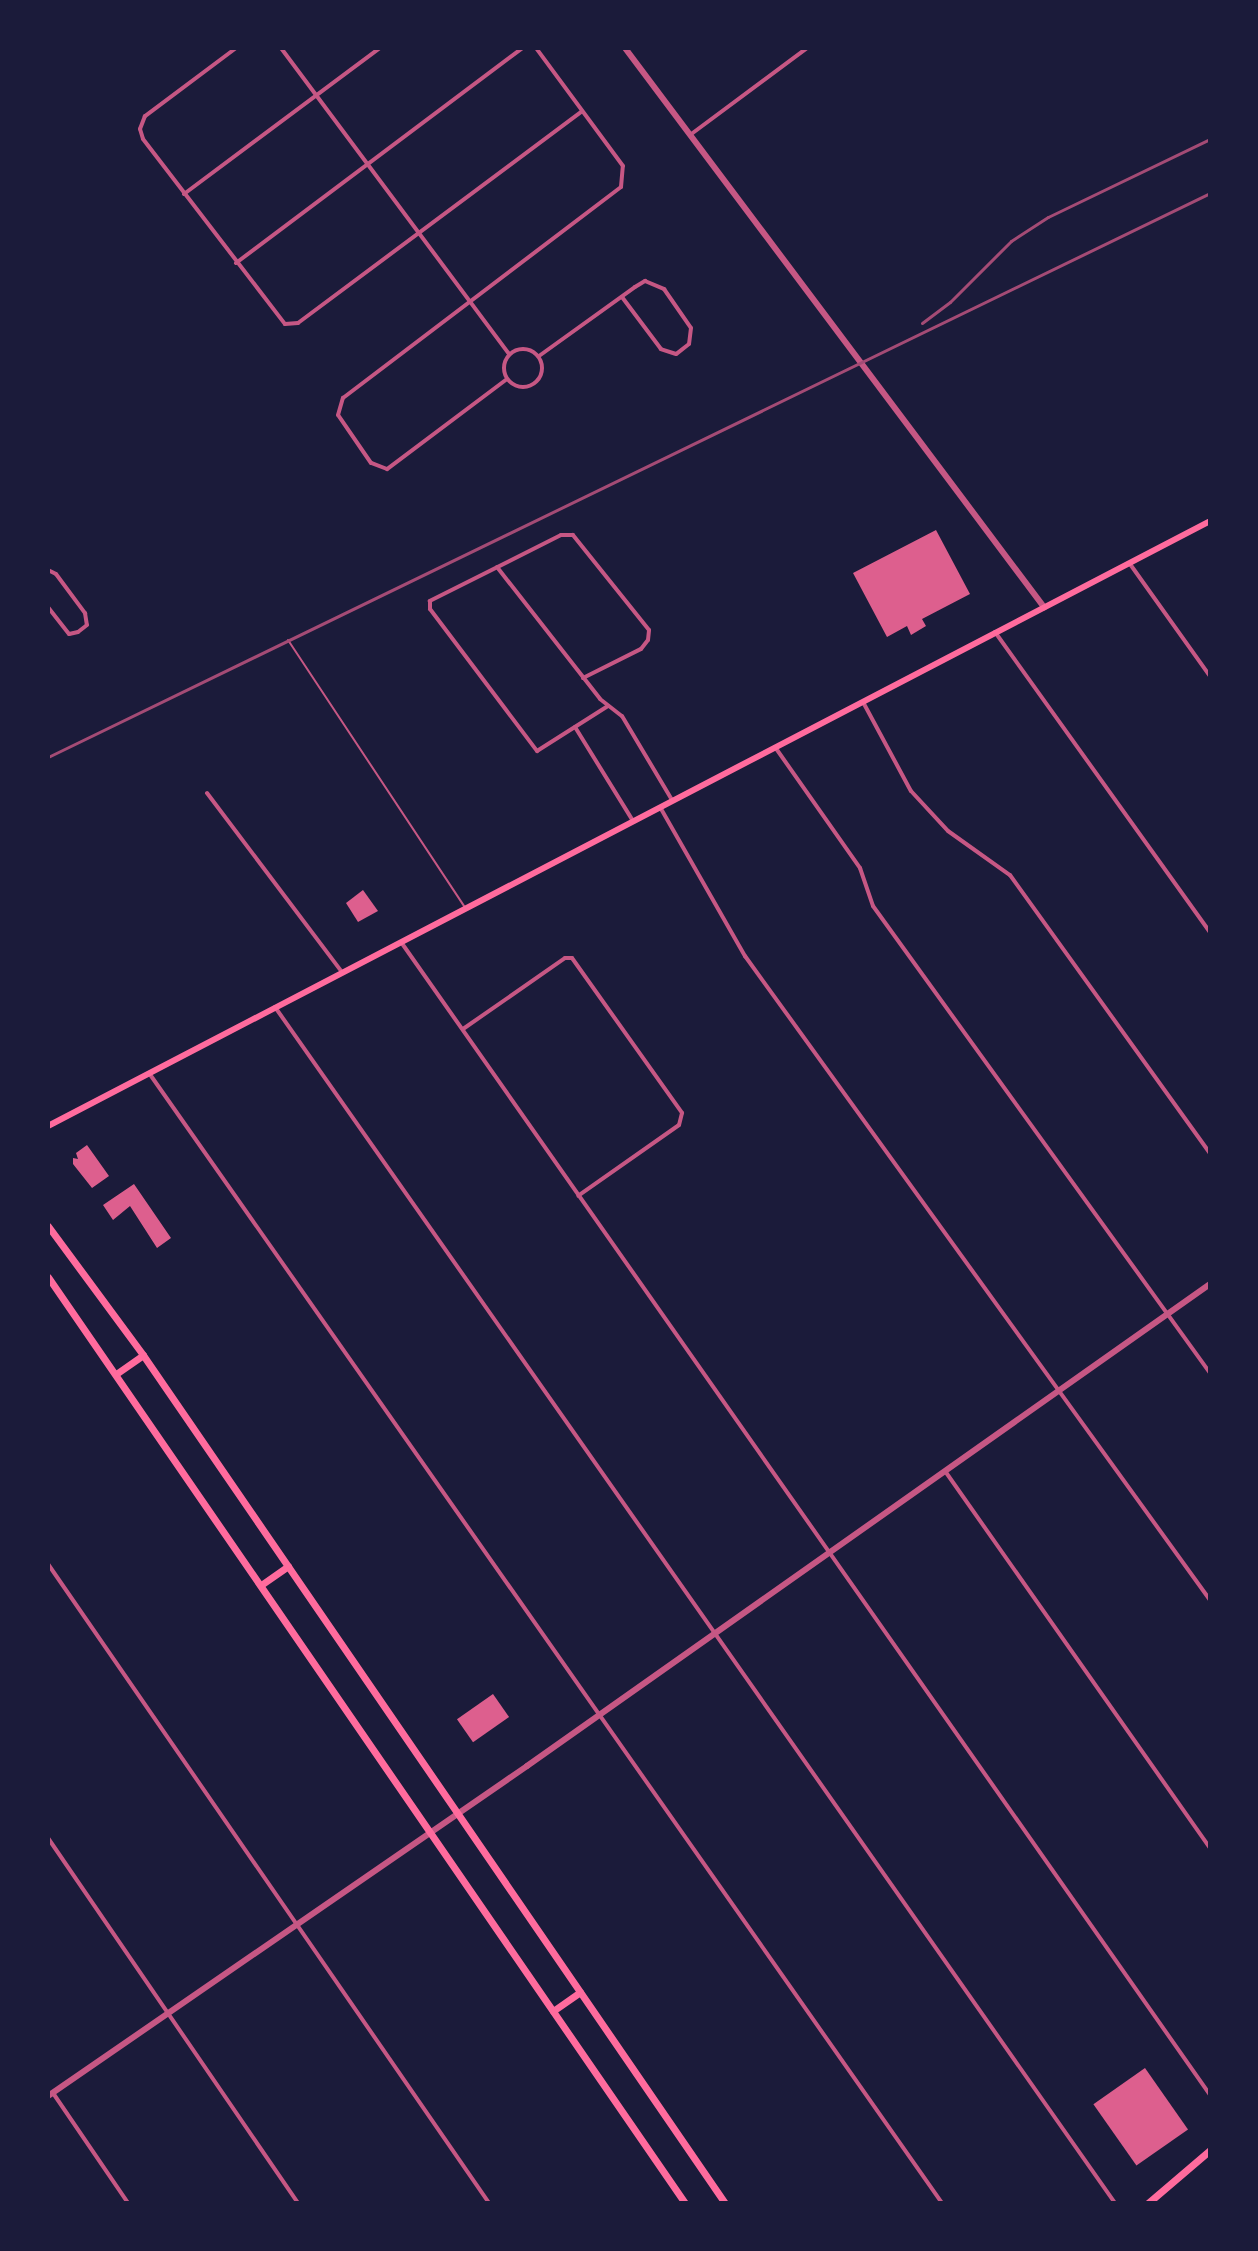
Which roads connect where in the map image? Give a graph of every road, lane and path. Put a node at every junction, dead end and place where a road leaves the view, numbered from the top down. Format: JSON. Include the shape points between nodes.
{"nodes":[{"id":1,"x":236,"y":48,"type":"edge"},
{"id":2,"x":281,"y":48,"type":"edge"},
{"id":3,"x":380,"y":48,"type":"edge"},
{"id":4,"x":522,"y":48,"type":"edge"},
{"id":5,"x":536,"y":48,"type":"edge"},
{"id":6,"x":625,"y":48,"type":"edge"},
{"id":7,"x":807,"y":48,"type":"edge"},
{"id":8,"x":316,"y":95,"type":"junction"},
{"id":9,"x":582,"y":111,"type":"junction"},
{"id":10,"x":690,"y":135,"type":"junction"},
{"id":11,"x":368,"y":164,"type":"junction"},
{"id":12,"x":184,"y":194,"type":"junction"},
{"id":13,"x":419,"y":233,"type":"junction"},
{"id":14,"x":236,"y":263,"type":"junction"},
{"id":15,"x":622,"y":297,"type":"junction"},
{"id":16,"x":471,"y":302,"type":"junction"},
{"id":17,"x":509,"y":354,"type":"junction"},
{"id":18,"x":539,"y":356,"type":"junction"},
{"id":19,"x":507,"y":379,"type":"junction"},
{"id":20,"x":1210,"y":521,"type":"edge"},
{"id":21,"x":1129,"y":562,"type":"junction"},
{"id":22,"x":496,"y":567,"type":"junction"},
{"id":23,"x":48,"y":570,"type":"edge"},
{"id":24,"x":48,"y":607,"type":"edge"},
{"id":25,"x":1044,"y":607,"type":"junction"},
{"id":26,"x":995,"y":632,"type":"junction"},
{"id":27,"x":288,"y":640,"type":"dead end"},
{"id":28,"x":1210,"y":676,"type":"edge"},
{"id":29,"x":583,"y":678,"type":"junction"},
{"id":30,"x":863,"y":701,"type":"junction"},
{"id":31,"x":608,"y":706,"type":"junction"},
{"id":32,"x":575,"y":727,"type":"junction"},
{"id":33,"x":775,"y":747,"type":"junction"},
{"id":34,"x":207,"y":793,"type":"dead end"},
{"id":35,"x":672,"y":800,"type":"junction"},
{"id":36,"x":660,"y":807,"type":"junction"},
{"id":37,"x":633,"y":821,"type":"junction"},
{"id":38,"x":465,"y":908,"type":"junction"},
{"id":39,"x":1210,"y":932,"type":"edge"},
{"id":40,"x":401,"y":942,"type":"junction"},
{"id":41,"x":342,"y":972,"type":"junction"},
{"id":42,"x":275,"y":1007,"type":"junction"},
{"id":43,"x":463,"y":1030,"type":"junction"},
{"id":44,"x":149,"y":1073,"type":"junction"},
{"id":45,"x":48,"y":1126,"type":"edge"},
{"id":46,"x":1210,"y":1153,"type":"edge"},
{"id":47,"x":578,"y":1196,"type":"junction"},
{"id":48,"x":48,"y":1219,"type":"edge"},
{"id":49,"x":48,"y":1226,"type":"edge"},
{"id":50,"x":58,"y":1238,"type":"junction"},
{"id":51,"x":48,"y":1277,"type":"edge"},
{"id":52,"x":1210,"y":1284,"type":"edge"},
{"id":53,"x":1168,"y":1314,"type":"junction"},
{"id":54,"x":143,"y":1355,"type":"junction"},
{"id":55,"x":1210,"y":1373,"type":"edge"},
{"id":56,"x":116,"y":1374,"type":"junction"},
{"id":57,"x":1058,"y":1391,"type":"junction"},
{"id":58,"x":945,"y":1471,"type":"junction"},
{"id":59,"x":829,"y":1553,"type":"junction"},
{"id":60,"x":48,"y":1564,"type":"edge"},
{"id":61,"x":288,"y":1566,"type":"junction"},
{"id":62,"x":261,"y":1585,"type":"junction"},
{"id":63,"x":1210,"y":1600,"type":"edge"},
{"id":64,"x":714,"y":1633,"type":"junction"},
{"id":65,"x":598,"y":1715,"type":"junction"},
{"id":66,"x":458,"y":1814,"type":"junction"},
{"id":67,"x":431,"y":1833,"type":"junction"},
{"id":68,"x":48,"y":1838,"type":"edge"},
{"id":69,"x":1210,"y":1848,"type":"edge"},
{"id":70,"x":297,"y":1925,"type":"junction"},
{"id":71,"x":580,"y":1992,"type":"junction"},
{"id":72,"x":553,"y":2011,"type":"junction"},
{"id":73,"x":169,"y":2014,"type":"junction"},
{"id":74,"x":50,"y":2094,"type":"edge"},
{"id":75,"x":1210,"y":2095,"type":"edge"},
{"id":76,"x":1210,"y":2150,"type":"edge"},
{"id":77,"x":1158,"y":2200,"type":"edge"},
{"id":78,"x":128,"y":2203,"type":"edge"},
{"id":79,"x":298,"y":2203,"type":"edge"},
{"id":80,"x":489,"y":2203,"type":"edge"},
{"id":81,"x":685,"y":2203,"type":"edge"},
{"id":82,"x":725,"y":2203,"type":"edge"},
{"id":83,"x":942,"y":2203,"type":"edge"},
{"id":84,"x":1115,"y":2203,"type":"edge"},
{"id":85,"x":1148,"y":2203,"type":"edge"}],
"edges":[{"from":1,"to":12,"type":"street","via":[[141,122],[143,139]]},
{"from":2,"to":8,"type":"street"},
{"from":3,"to":8,"type":"street"},
{"from":4,"to":11,"type":"street"},
{"from":5,"to":9,"type":"street"},
{"from":6,"to":10,"type":"street"},
{"from":7,"to":10,"type":"street"},
{"from":8,"to":11,"type":"street"},
{"from":8,"to":12,"type":"street"},
{"from":9,"to":13,"type":"street"},
{"from":9,"to":16,"type":"street","via":[[623,166],[621,187]]},
{"from":10,"to":25,"type":"street"},
{"from":11,"to":13,"type":"street"},
{"from":11,"to":14,"type":"street"},
{"from":12,"to":14,"type":"street"},
{"from":13,"to":14,"type":"street","via":[[291,325],[279,321]]},
{"from":13,"to":16,"type":"street"},
{"from":15,"to":15,"type":"street","via":[[645,281],[664,289],[691,328],[689,344],[676,354],[661,349]]},
{"from":15,"to":18,"type":"street"},
{"from":16,"to":17,"type":"street"},
{"from":16,"to":19,"type":"street","via":[[343,398],[340,421],[371,463],[387,469]]},
{"from":17,"to":18,"type":"street","via":[[519,348]]},
{"from":17,"to":19,"type":"street","via":[[503,366]]},
{"from":18,"to":19,"type":"street","via":[[543,371],[535,384],[520,388]]},
{"from":20,"to":21,"type":"main road"},
{"from":21,"to":25,"type":"main road"},
{"from":21,"to":28,"type":"street"},
{"from":22,"to":29,"type":"street"},
{"from":22,"to":29,"type":"street","via":[[561,535],[573,535],[647,625],[648,640],[641,649]]},
{"from":22,"to":32,"type":"street","via":[[432,598],[430,609],[537,751]]},
{"from":23,"to":24,"type":"street","via":[[85,613],[87,625],[69,634]]},
{"from":25,"to":26,"type":"main road"},
{"from":26,"to":30,"type":"main road"},
{"from":26,"to":39,"type":"street"},
{"from":27,"to":38,"type":"lane"},
{"from":29,"to":31,"type":"street"},
{"from":30,"to":33,"type":"main road"},
{"from":30,"to":46,"type":"street","via":[[911,791],[948,831],[1010,875]]},
{"from":31,"to":32,"type":"street"},
{"from":31,"to":35,"type":"street","via":[[622,716]]},
{"from":32,"to":37,"type":"street"},
{"from":33,"to":35,"type":"main road"},
{"from":33,"to":53,"type":"street","via":[[860,868],[873,906]]},
{"from":34,"to":41,"type":"street"},
{"from":35,"to":36,"type":"main road"},
{"from":36,"to":37,"type":"main road"},
{"from":36,"to":57,"type":"street","via":[[745,956]]},
{"from":37,"to":38,"type":"main road"},
{"from":38,"to":40,"type":"main road"},
{"from":40,"to":41,"type":"main road"},
{"from":40,"to":43,"type":"street"},
{"from":41,"to":42,"type":"main road"},
{"from":42,"to":44,"type":"main road"},
{"from":42,"to":64,"type":"street"},
{"from":43,"to":47,"type":"street"},
{"from":43,"to":47,"type":"street","via":[[565,958],[572,958],[586,974],[683,1118]]},
{"from":44,"to":45,"type":"main road"},
{"from":44,"to":65,"type":"street"},
{"from":47,"to":59,"type":"street"},
{"from":48,"to":50,"type":"main road"},
{"from":49,"to":50,"type":"main road"},
{"from":50,"to":54,"type":"main road"},
{"from":51,"to":56,"type":"main road"},
{"from":52,"to":53,"type":"street"},
{"from":53,"to":55,"type":"street"},
{"from":53,"to":57,"type":"street"},
{"from":54,"to":56,"type":"main road"},
{"from":54,"to":61,"type":"main road"},
{"from":56,"to":62,"type":"main road"},
{"from":57,"to":58,"type":"street"},
{"from":57,"to":63,"type":"street"},
{"from":58,"to":59,"type":"street"},
{"from":58,"to":69,"type":"street"},
{"from":59,"to":64,"type":"street"},
{"from":59,"to":75,"type":"street"},
{"from":60,"to":70,"type":"street"},
{"from":61,"to":62,"type":"main road"},
{"from":61,"to":66,"type":"main road"},
{"from":62,"to":67,"type":"main road"},
{"from":64,"to":65,"type":"street"},
{"from":64,"to":84,"type":"street"},
{"from":65,"to":66,"type":"street"},
{"from":65,"to":83,"type":"street"},
{"from":66,"to":67,"type":"street"},
{"from":66,"to":71,"type":"main road"},
{"from":67,"to":70,"type":"street"},
{"from":67,"to":72,"type":"main road"},
{"from":68,"to":73,"type":"street"},
{"from":70,"to":73,"type":"street"},
{"from":70,"to":80,"type":"street"},
{"from":71,"to":72,"type":"main road"},
{"from":71,"to":82,"type":"main road"},
{"from":72,"to":81,"type":"main road"},
{"from":73,"to":74,"type":"street"},
{"from":73,"to":79,"type":"street"},
{"from":74,"to":78,"type":"street"},
{"from":76,"to":77,"type":"main road"},
{"from":77,"to":85,"type":"main road"}]}
